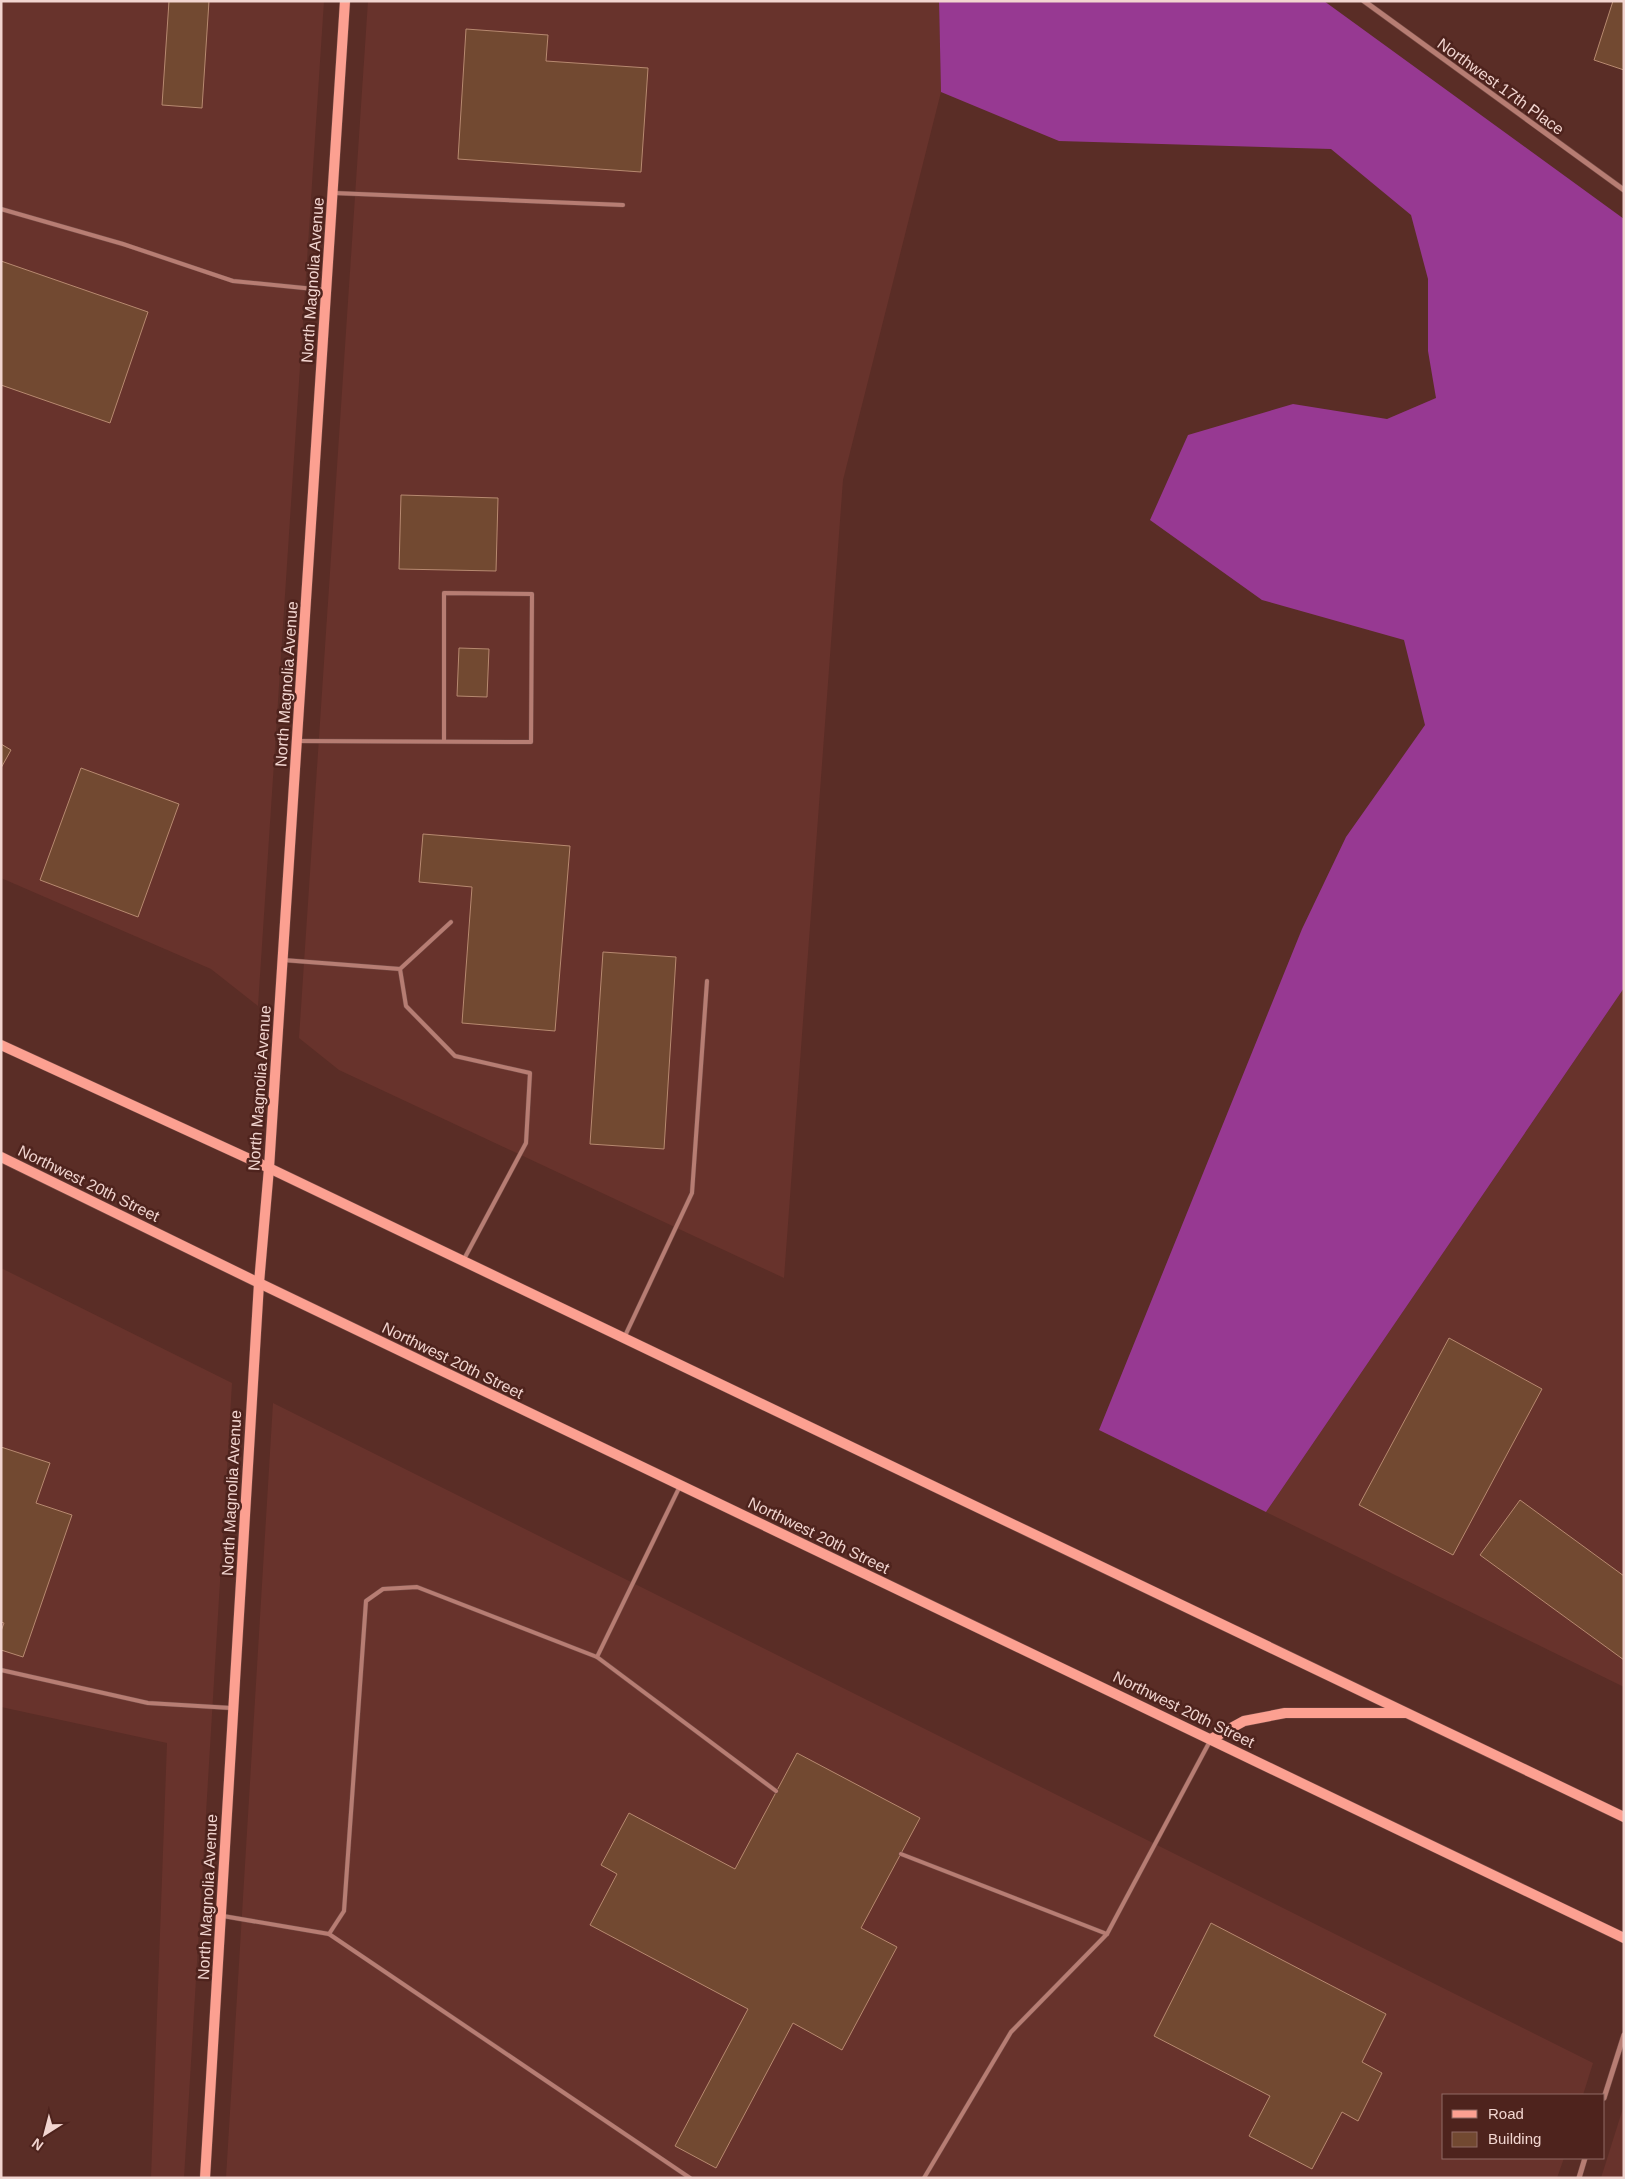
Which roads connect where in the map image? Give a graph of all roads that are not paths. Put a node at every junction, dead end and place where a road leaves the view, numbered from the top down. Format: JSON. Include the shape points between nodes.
{"nodes":[{"id":1,"x":345,"y":1,"type":"edge"},
{"id":2,"x":1364,"y":1,"type":"edge"},
{"id":3,"x":1624,"y":190,"type":"edge"},
{"id":4,"x":333,"y":192,"type":"junction"},
{"id":5,"x":624,"y":205,"type":"dead end"},
{"id":6,"x":1,"y":209,"type":"edge"},
{"id":7,"x":326,"y":290,"type":"junction"},
{"id":8,"x":297,"y":741,"type":"junction"},
{"id":9,"x":444,"y":741,"type":"junction"},
{"id":10,"x":452,"y":922,"type":"dead end"},
{"id":11,"x":283,"y":960,"type":"junction"},
{"id":12,"x":400,"y":969,"type":"junction"},
{"id":13,"x":707,"y":981,"type":"dead end"},
{"id":14,"x":1,"y":1045,"type":"edge"},
{"id":15,"x":1,"y":1157,"type":"edge"},
{"id":16,"x":269,"y":1168,"type":"junction"},
{"id":17,"x":463,"y":1261,"type":"junction"},
{"id":18,"x":259,"y":1283,"type":"junction"},
{"id":19,"x":624,"y":1338,"type":"junction"},
{"id":20,"x":680,"y":1485,"type":"junction"},
{"id":21,"x":597,"y":1657,"type":"junction"},
{"id":22,"x":1,"y":1670,"type":"edge"},
{"id":23,"x":234,"y":1708,"type":"junction"},
{"id":24,"x":1409,"y":1713,"type":"junction"},
{"id":25,"x":1211,"y":1739,"type":"junction"},
{"id":26,"x":776,"y":1791,"type":"dead end"},
{"id":27,"x":1624,"y":1817,"type":"edge"},
{"id":28,"x":900,"y":1854,"type":"dead end"},
{"id":29,"x":221,"y":1916,"type":"junction"},
{"id":30,"x":329,"y":1934,"type":"junction"},
{"id":31,"x":1107,"y":1934,"type":"junction"},
{"id":32,"x":1624,"y":1938,"type":"edge"},
{"id":33,"x":1624,"y":2035,"type":"edge"},
{"id":34,"x":1605,"y":2095,"type":"edge"},
{"id":35,"x":1585,"y":2159,"type":"edge"},
{"id":36,"x":205,"y":2178,"type":"edge"},
{"id":37,"x":690,"y":2178,"type":"edge"},
{"id":38,"x":924,"y":2178,"type":"edge"},
{"id":39,"x":1579,"y":2178,"type":"edge"}],
"edges":[{"from":1,"to":4,"type":"main road","name":"North Magnolia Avenue"},
{"from":2,"to":3,"type":"street","name":"Northwest 17th Place"},
{"from":4,"to":5,"type":"lane"},
{"from":4,"to":7,"type":"main road","name":"North Magnolia Avenue"},
{"from":6,"to":7,"type":"lane","via":[[123,244],[233,281]]},
{"from":7,"to":8,"type":"main road","name":"North Magnolia Avenue"},
{"from":8,"to":9,"type":"lane"},
{"from":8,"to":11,"type":"main road","name":"North Magnolia Avenue"},
{"from":9,"to":9,"type":"lane","via":[[531,742],[532,594],[444,594]]},
{"from":10,"to":12,"type":"lane"},
{"from":11,"to":12,"type":"lane"},
{"from":11,"to":16,"type":"main road","name":"North Magnolia Avenue"},
{"from":12,"to":17,"type":"lane","via":[[406,1006],[456,1056],[530,1074],[526,1144]]},
{"from":13,"to":19,"type":"lane","via":[[692,1193]]},
{"from":14,"to":16,"type":"main road"},
{"from":15,"to":18,"type":"main road","name":"Northwest 20th Street"},
{"from":16,"to":17,"type":"main road"},
{"from":16,"to":18,"type":"main road","name":"North Magnolia Avenue"},
{"from":17,"to":19,"type":"main road"},
{"from":18,"to":20,"type":"main road","name":"Northwest 20th Street"},
{"from":18,"to":23,"type":"main road","name":"North Magnolia Avenue"},
{"from":19,"to":24,"type":"main road"},
{"from":20,"to":21,"type":"lane"},
{"from":20,"to":25,"type":"main road","name":"Northwest 20th Street"},
{"from":21,"to":26,"type":"lane"},
{"from":21,"to":30,"type":"lane","via":[[417,1587],[383,1589],[366,1601],[344,1910]]},
{"from":22,"to":23,"type":"lane","via":[[148,1703]]},
{"from":23,"to":29,"type":"main road","name":"North Magnolia Avenue"},
{"from":24,"to":25,"type":"main road","via":[[1284,1713],[1244,1721]]},
{"from":24,"to":27,"type":"main road"},
{"from":25,"to":31,"type":"lane"},
{"from":25,"to":32,"type":"main road","name":"Northwest 20th Street"},
{"from":28,"to":31,"type":"lane"},
{"from":29,"to":30,"type":"lane"},
{"from":29,"to":36,"type":"main road","name":"North Magnolia Avenue"},
{"from":30,"to":37,"type":"lane"},
{"from":31,"to":38,"type":"lane","via":[[1011,2032]]},
{"from":33,"to":34,"type":"street"},
{"from":35,"to":39,"type":"street"}]}
